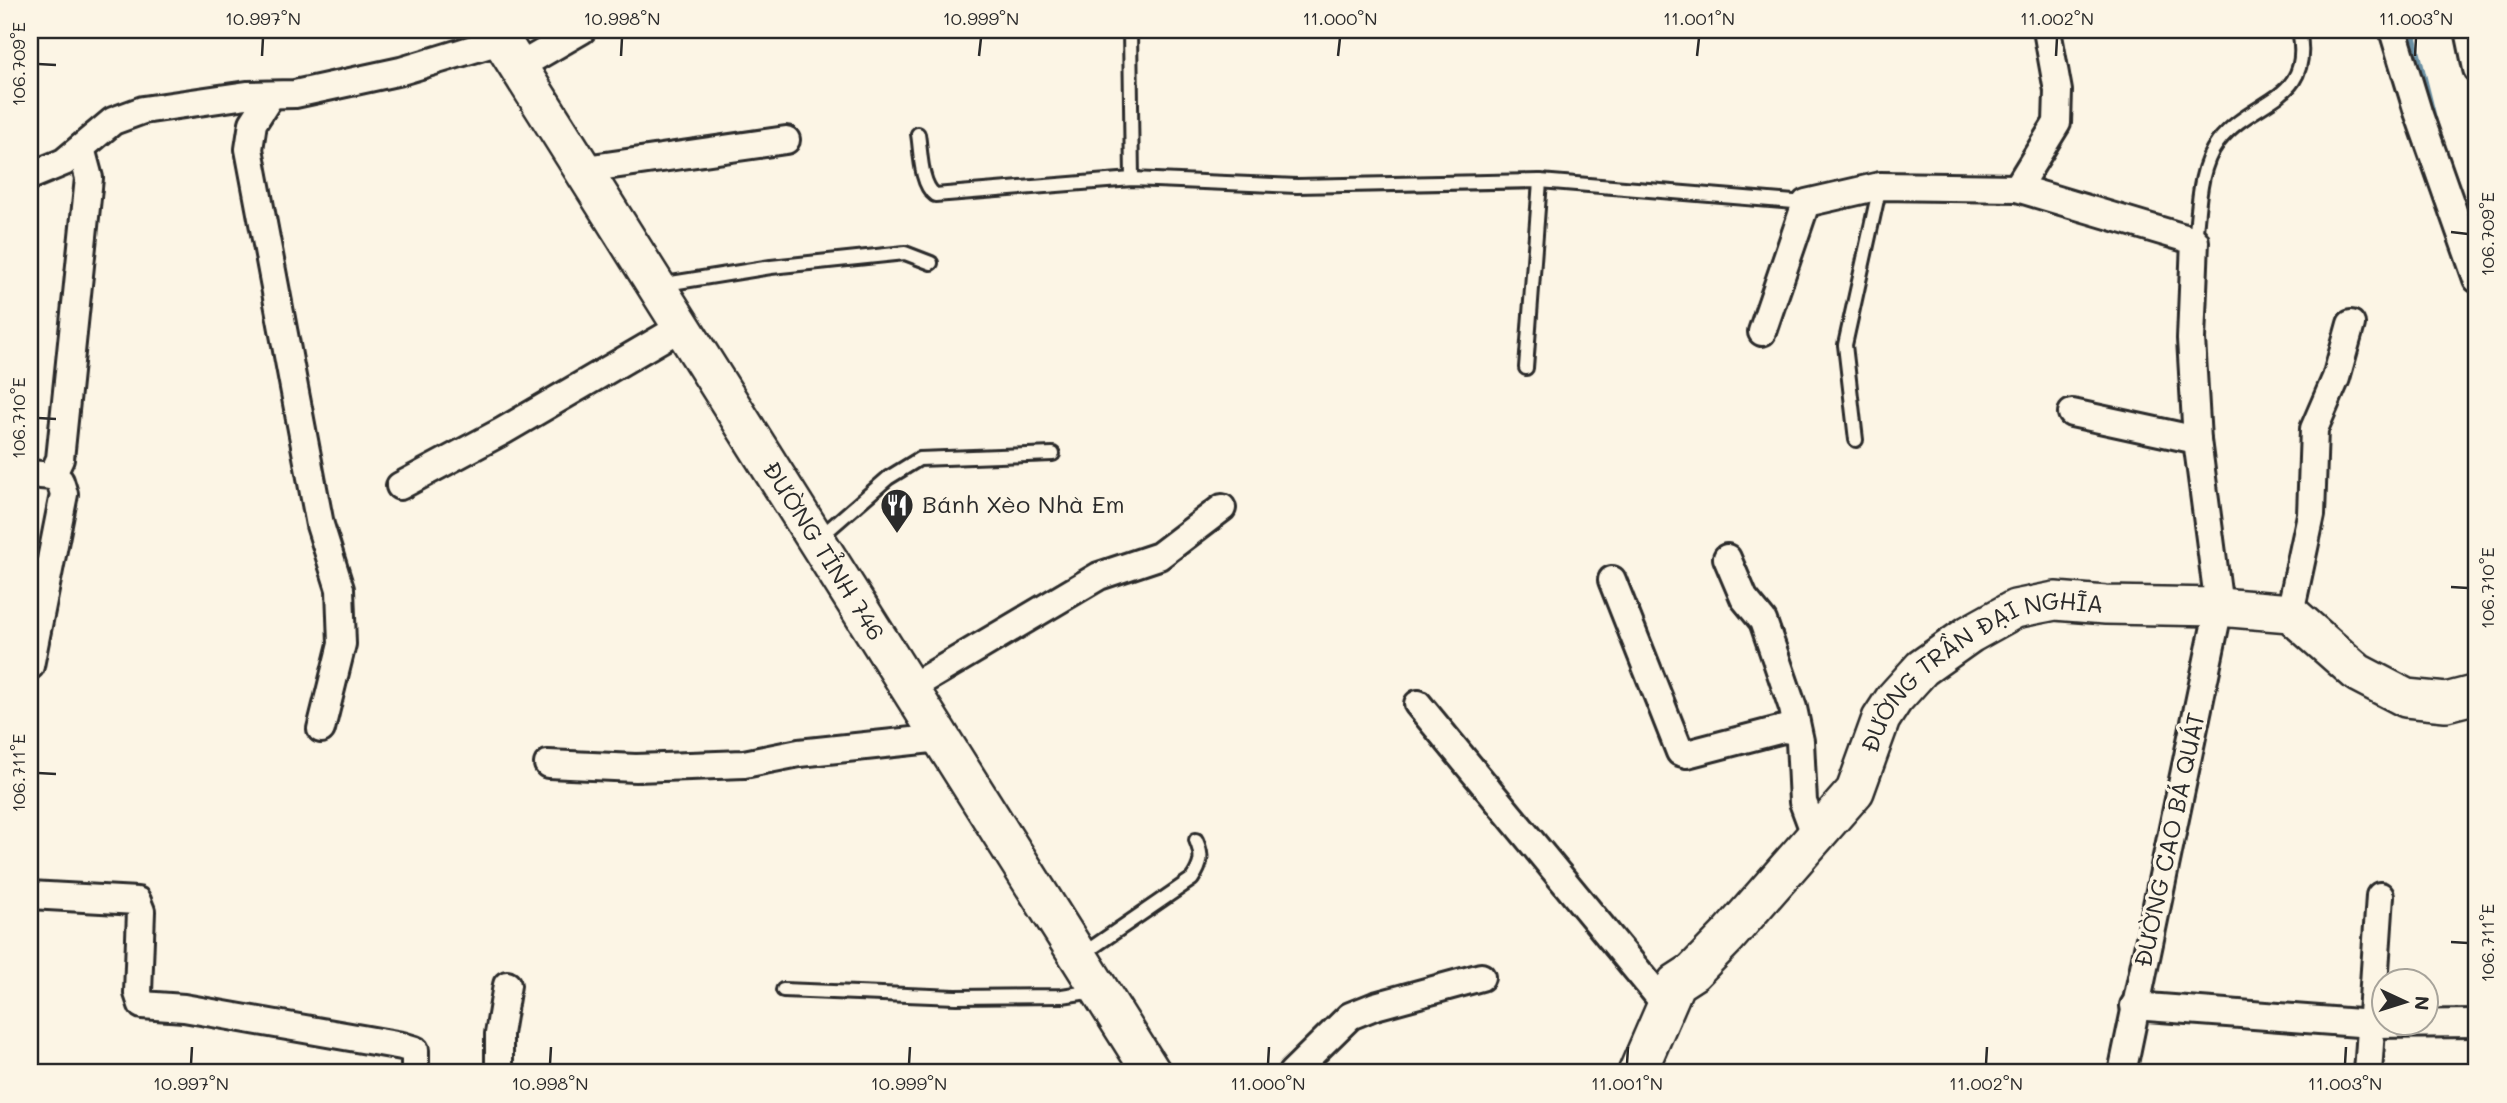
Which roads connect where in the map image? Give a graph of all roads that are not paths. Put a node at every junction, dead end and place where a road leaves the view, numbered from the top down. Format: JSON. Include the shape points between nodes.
{"nodes":[{"id":1,"x":582,"y":30,"type":"edge"},
{"id":2,"x":1130,"y":30,"type":"edge"},
{"id":3,"x":2047,"y":30,"type":"edge"},
{"id":4,"x":2299,"y":30,"type":"edge"},
{"id":5,"x":2393,"y":30,"type":"edge"},
{"id":6,"x":2469,"y":30,"type":"edge"},
{"id":7,"x":506,"y":45,"type":"edge"},
{"id":8,"x":2477,"y":69,"type":"edge"},
{"id":9,"x":271,"y":95,"type":"junction"},
{"id":10,"x":918,"y":134,"type":"dead end"},
{"id":11,"x":786,"y":140,"type":"dead end"},
{"id":12,"x":81,"y":148,"type":"junction"},
{"id":13,"x":585,"y":169,"type":"junction"},
{"id":14,"x":30,"y":176,"type":"edge"},
{"id":15,"x":1132,"y":179,"type":"junction"},
{"id":16,"x":1540,"y":181,"type":"junction"},
{"id":17,"x":1880,"y":186,"type":"junction"},
{"id":18,"x":2017,"y":188,"type":"junction"},
{"id":19,"x":1806,"y":203,"type":"junction"},
{"id":20,"x":2196,"y":241,"type":"junction"},
{"id":21,"x":931,"y":263,"type":"dead end"},
{"id":22,"x":2477,"y":279,"type":"edge"},
{"id":23,"x":658,"y":285,"type":"junction"},
{"id":24,"x":2351,"y":324,"type":"dead end"},
{"id":25,"x":684,"y":326,"type":"junction"},
{"id":26,"x":1762,"y":332,"type":"dead end"},
{"id":27,"x":1526,"y":368,"type":"dead end"},
{"id":28,"x":2072,"y":413,"type":"dead end"},
{"id":29,"x":1856,"y":440,"type":"dead end"},
{"id":30,"x":2197,"y":440,"type":"junction"},
{"id":31,"x":1053,"y":454,"type":"dead end"},
{"id":32,"x":41,"y":475,"type":"edge"},
{"id":33,"x":400,"y":486,"type":"dead end"},
{"id":34,"x":1222,"y":508,"type":"dead end"},
{"id":35,"x":817,"y":540,"type":"junction"},
{"id":36,"x":1727,"y":558,"type":"dead end"},
{"id":37,"x":1612,"y":580,"type":"dead end"},
{"id":38,"x":2219,"y":607,"type":"junction"},
{"id":39,"x":2290,"y":613,"type":"junction"},
{"id":40,"x":30,"y":666,"type":"edge"},
{"id":41,"x":910,"y":688,"type":"junction"},
{"id":42,"x":2477,"y":694,"type":"edge"},
{"id":43,"x":1418,"y":704,"type":"dead end"},
{"id":44,"x":321,"y":729,"type":"dead end"},
{"id":45,"x":1796,"y":731,"type":"junction"},
{"id":46,"x":941,"y":738,"type":"junction"},
{"id":47,"x":548,"y":764,"type":"dead end"},
{"id":48,"x":1816,"y":837,"type":"junction"},
{"id":49,"x":1196,"y":840,"type":"dead end"},
{"id":50,"x":30,"y":895,"type":"edge"},
{"id":51,"x":2380,"y":896,"type":"dead end"},
{"id":52,"x":1078,"y":957,"type":"junction"},
{"id":53,"x":2376,"y":967,"type":"edge"},
{"id":54,"x":1481,"y":976,"type":"dead end"},
{"id":55,"x":508,"y":985,"type":"dead end"},
{"id":56,"x":783,"y":990,"type":"dead end"},
{"id":57,"x":1099,"y":990,"type":"junction"},
{"id":58,"x":1665,"y":1004,"type":"junction"},
{"id":59,"x":2134,"y":1006,"type":"junction"},
{"id":60,"x":2440,"y":1023,"type":"edge"},
{"id":61,"x":2477,"y":1023,"type":"edge"},
{"id":62,"x":2370,"y":1024,"type":"edge"},
{"id":63,"x":2371,"y":1036,"type":"edge"},
{"id":64,"x":1139,"y":1068,"type":"edge"},
{"id":65,"x":415,"y":1073,"type":"edge"},
{"id":66,"x":499,"y":1073,"type":"edge"},
{"id":67,"x":1292,"y":1073,"type":"edge"},
{"id":68,"x":1637,"y":1073,"type":"edge"},
{"id":69,"x":2122,"y":1073,"type":"edge"},
{"id":70,"x":2368,"y":1073,"type":"edge"}],
"edges":[{"from":1,"to":7,"type":"street"},
{"from":2,"to":15,"type":"lane"},
{"from":3,"to":18,"type":"street","via":[[2058,91],[2057,123]]},
{"from":4,"to":20,"type":"lane","via":[[2297,79],[2218,142],[2203,181]]},
{"from":5,"to":22,"type":"street"},
{"from":6,"to":8,"type":"street"},
{"from":7,"to":9,"type":"street","via":[[295,94]]},
{"from":7,"to":13,"type":"main road","name":"ĐƯỜNG TỈNH 746"},
{"from":9,"to":12,"type":"street","via":[[143,110],[113,121]]},
{"from":9,"to":44,"type":"street","via":[[253,122],[249,149],[320,525],[340,589],[342,644]]},
{"from":10,"to":15,"type":"lane","via":[[926,181],[934,195]]},
{"from":11,"to":13,"type":"street"},
{"from":12,"to":14,"type":"street","via":[[64,162]]},
{"from":12,"to":32,"type":"street","via":[[89,178],[60,459]]},
{"from":13,"to":23,"type":"main road","name":"ĐƯỜNG TỈNH 746"},
{"from":15,"to":16,"type":"lane","via":[[1297,186]]},
{"from":16,"to":19,"type":"lane"},
{"from":16,"to":27,"type":"lane"},
{"from":17,"to":18,"type":"street"},
{"from":17,"to":19,"type":"street"},
{"from":17,"to":29,"type":"lane","via":[[1845,345]]},
{"from":18,"to":20,"type":"street"},
{"from":19,"to":26,"type":"street"},
{"from":20,"to":30,"type":"street","name":"ĐƯỜNG CAO BÁ QUÁT","via":[[2191,339]]},
{"from":21,"to":23,"type":"lane","via":[[905,253]]},
{"from":23,"to":25,"type":"main road","name":"ĐƯỜNG TỈNH 746"},
{"from":24,"to":39,"type":"street","via":[[2336,379],[2314,429],[2311,515]]},
{"from":25,"to":33,"type":"street"},
{"from":25,"to":35,"type":"main road","name":"ĐƯỜNG TỈNH 746"},
{"from":28,"to":30,"type":"street"},
{"from":30,"to":38,"type":"street","name":"ĐƯỜNG CAO BÁ QUÁT"},
{"from":31,"to":35,"type":"lane","via":[[919,459],[888,478]]},
{"from":32,"to":40,"type":"street","via":[[60,481],[64,494]]},
{"from":34,"to":41,"type":"street","via":[[1159,556],[1099,576]]},
{"from":35,"to":41,"type":"main road","name":"ĐƯỜNG TỈNH 746"},
{"from":36,"to":45,"type":"street","via":[[1744,598],[1763,621],[1793,708]]},
{"from":37,"to":45,"type":"street","via":[[1680,752],[1783,729]]},
{"from":38,"to":39,"type":"main road","name":"ĐƯỜNG TRẦN ĐẠI NGHĨA"},
{"from":38,"to":48,"type":"main road","name":"ĐƯỜNG TRẦN ĐẠI NGHĨA","via":[[2055,601],[2015,609],[1970,634],[1922,668],[1894,699],[1881,719],[1855,791]]},
{"from":38,"to":59,"type":"street","name":"ĐƯỜNG CAO BÁ QUÁT"},
{"from":39,"to":42,"type":"main road","via":[[2358,673],[2406,698],[2446,702]]},
{"from":41,"to":46,"type":"main road","name":"ĐƯỜNG TỈNH 746"},
{"from":43,"to":58,"type":"street"},
{"from":45,"to":48,"type":"street","via":[[1803,802]]},
{"from":46,"to":47,"type":"street","via":[[799,753],[744,764],[636,768]]},
{"from":46,"to":52,"type":"main road","name":"ĐƯỜNG TỈNH 746"},
{"from":48,"to":58,"type":"main road","name":"ĐƯỜNG TRẦN ĐẠI NGHĨA","via":[[1728,936],[1676,984]]},
{"from":49,"to":52,"type":"lane","via":[[1201,865],[1192,879]]},
{"from":50,"to":65,"type":"street","via":[[137,901],[141,911],[138,993],[142,1005],[402,1046],[415,1050]]},
{"from":51,"to":53,"type":"street"},
{"from":52,"to":57,"type":"main road","name":"ĐƯỜNG TỈNH 746"},
{"from":54,"to":67,"type":"street","via":[[1350,1016]]},
{"from":55,"to":66,"type":"street","via":[[499,1034]]},
{"from":56,"to":57,"type":"lane","via":[[983,997],[1062,996]]},
{"from":57,"to":64,"type":"main road","name":"ĐƯỜNG TỈNH 746"},
{"from":58,"to":68,"type":"main road","name":"ĐƯỜNG TRẦN ĐẠI NGHĨA"},
{"from":59,"to":62,"type":"street"},
{"from":59,"to":69,"type":"street","name":"ĐƯỜNG CAO BÁ QUÁT"},
{"from":60,"to":61,"type":"street"},
{"from":63,"to":70,"type":"street"}]}
